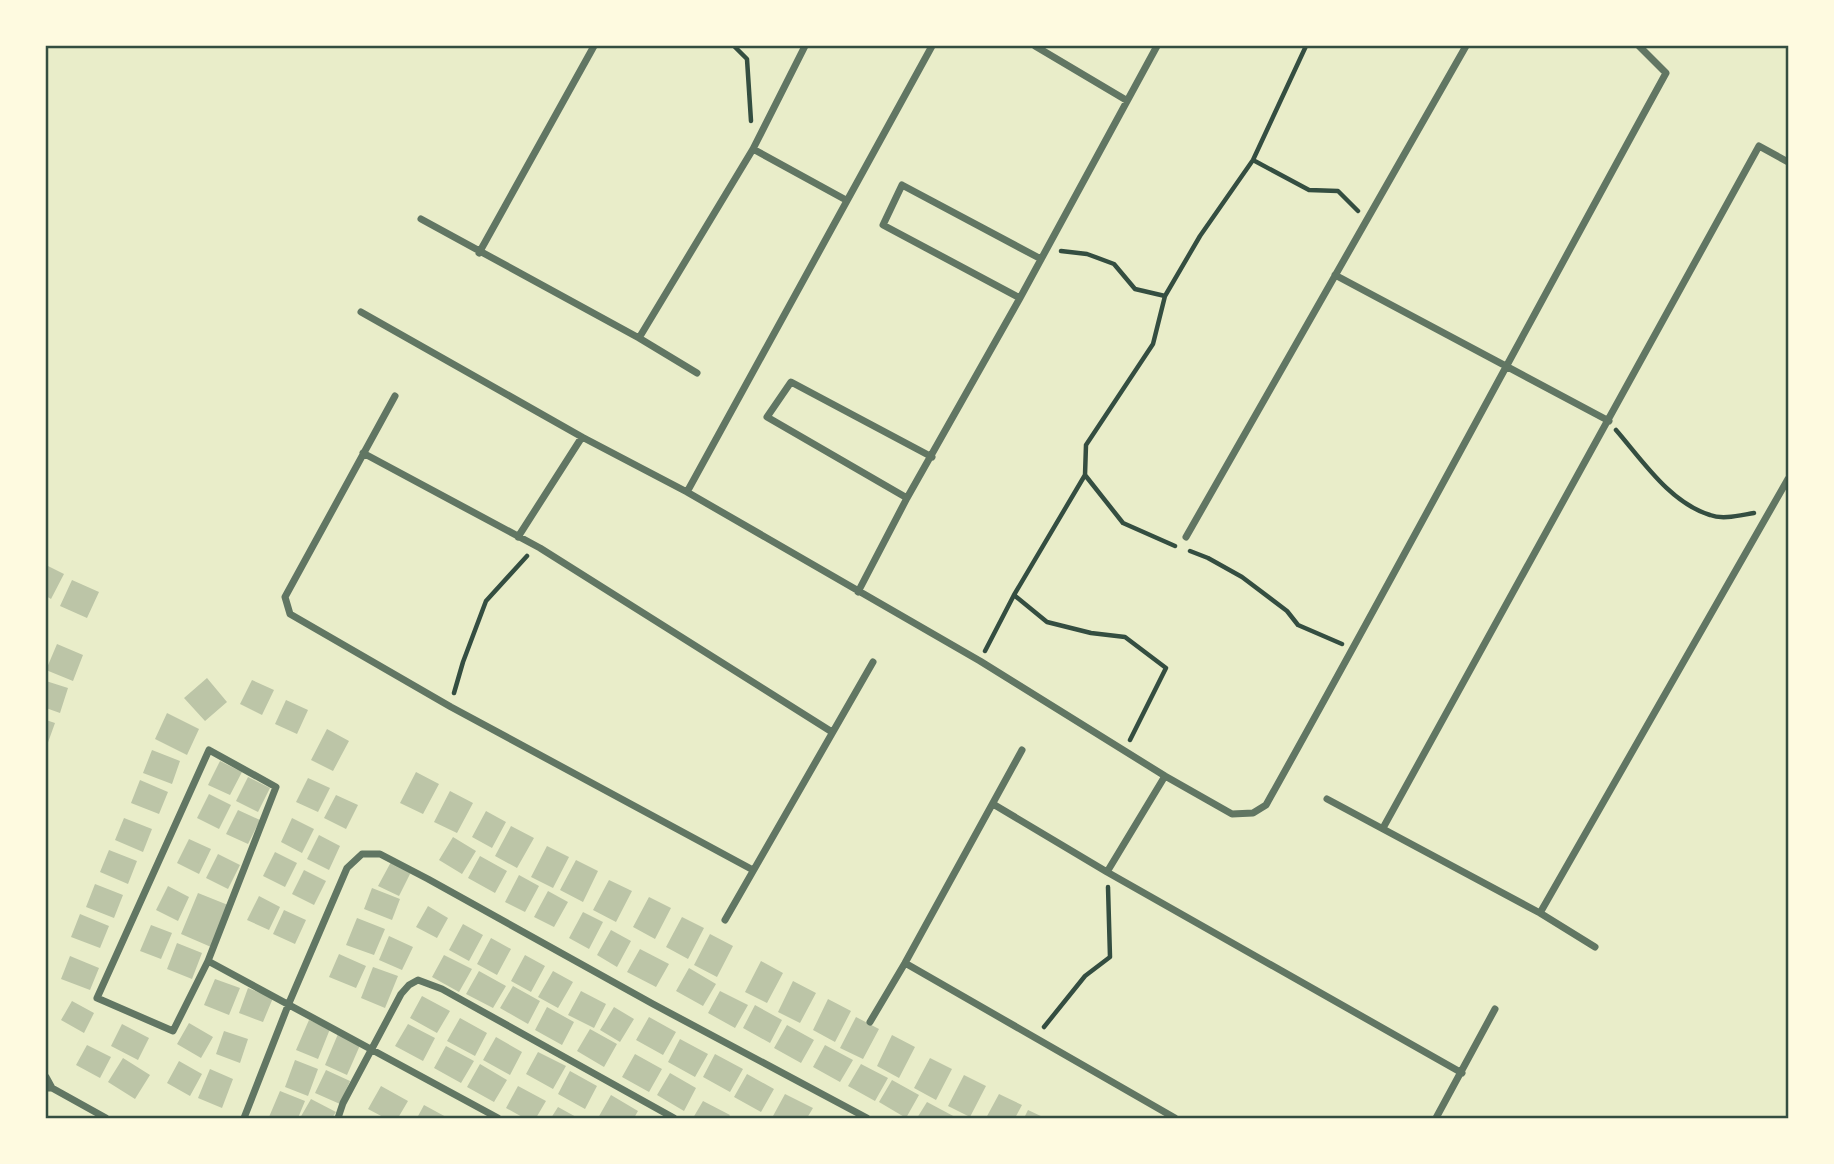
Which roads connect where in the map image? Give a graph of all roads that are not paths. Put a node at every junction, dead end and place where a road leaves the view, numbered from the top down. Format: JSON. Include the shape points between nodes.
{"nodes":[{"id":1,"x":594,"y":46,"type":"edge"},
{"id":2,"x":805,"y":46,"type":"edge"},
{"id":3,"x":932,"y":46,"type":"edge"},
{"id":4,"x":1035,"y":46,"type":"edge"},
{"id":5,"x":1157,"y":46,"type":"edge"},
{"id":6,"x":1466,"y":46,"type":"edge"},
{"id":7,"x":1639,"y":46,"type":"edge"},
{"id":8,"x":1126,"y":100,"type":"junction"},
{"id":9,"x":753,"y":149,"type":"junction"},
{"id":10,"x":1788,"y":162,"type":"edge"},
{"id":11,"x":846,"y":200,"type":"junction"},
{"id":12,"x":421,"y":219,"type":"dead end"},
{"id":13,"x":479,"y":253,"type":"junction"},
{"id":14,"x":1041,"y":259,"type":"junction"},
{"id":15,"x":1335,"y":275,"type":"junction"},
{"id":16,"x":1020,"y":298,"type":"junction"},
{"id":17,"x":361,"y":312,"type":"dead end"},
{"id":18,"x":639,"y":338,"type":"junction"},
{"id":19,"x":1504,"y":367,"type":"junction"},
{"id":20,"x":697,"y":373,"type":"dead end"},
{"id":21,"x":394,"y":396,"type":"dead end"},
{"id":22,"x":1609,"y":421,"type":"junction"},
{"id":23,"x":582,"y":437,"type":"junction"},
{"id":24,"x":363,"y":453,"type":"junction"},
{"id":25,"x":932,"y":457,"type":"junction"},
{"id":26,"x":1788,"y":479,"type":"edge"},
{"id":27,"x":687,"y":492,"type":"junction"},
{"id":28,"x":907,"y":498,"type":"junction"},
{"id":29,"x":518,"y":537,"type":"junction"},
{"id":30,"x":1186,"y":537,"type":"dead end"},
{"id":31,"x":858,"y":592,"type":"junction"},
{"id":32,"x":873,"y":662,"type":"dead end"},
{"id":33,"x":832,"y":732,"type":"junction"},
{"id":34,"x":1022,"y":750,"type":"dead end"},
{"id":35,"x":1166,"y":776,"type":"junction"},
{"id":36,"x":1327,"y":799,"type":"dead end"},
{"id":37,"x":993,"y":804,"type":"junction"},
{"id":38,"x":1383,"y":828,"type":"junction"},
{"id":39,"x":753,"y":870,"type":"junction"},
{"id":40,"x":1107,"y":873,"type":"junction"},
{"id":41,"x":1540,"y":913,"type":"junction"},
{"id":42,"x":725,"y":920,"type":"dead end"},
{"id":43,"x":1595,"y":947,"type":"dead end"},
{"id":44,"x":208,"y":961,"type":"junction"},
{"id":45,"x":905,"y":963,"type":"junction"},
{"id":46,"x":289,"y":1003,"type":"junction"},
{"id":47,"x":1495,"y":1009,"type":"dead end"},
{"id":48,"x":870,"y":1022,"type":"dead end"},
{"id":49,"x":372,"y":1048,"type":"junction"},
{"id":50,"x":1462,"y":1073,"type":"junction"},
{"id":51,"x":46,"y":1077,"type":"edge"},
{"id":52,"x":49,"y":1088,"type":"edge"},
{"id":53,"x":106,"y":1118,"type":"edge"},
{"id":54,"x":244,"y":1118,"type":"edge"},
{"id":55,"x":338,"y":1118,"type":"edge"},
{"id":56,"x":498,"y":1118,"type":"edge"},
{"id":57,"x":674,"y":1118,"type":"edge"},
{"id":58,"x":867,"y":1118,"type":"edge"},
{"id":59,"x":1175,"y":1118,"type":"edge"},
{"id":60,"x":1436,"y":1118,"type":"edge"}],
"edges":[{"from":1,"to":13,"type":"street"},
{"from":2,"to":9,"type":"street"},
{"from":3,"to":11,"type":"street"},
{"from":4,"to":8,"type":"street"},
{"from":5,"to":8,"type":"street"},
{"from":6,"to":15,"type":"street"},
{"from":7,"to":19,"type":"street","via":[[1666,73]]},
{"from":8,"to":14,"type":"street"},
{"from":9,"to":11,"type":"street"},
{"from":9,"to":18,"type":"street"},
{"from":10,"to":22,"type":"street","via":[[1759,146]]},
{"from":11,"to":27,"type":"street"},
{"from":12,"to":13,"type":"street"},
{"from":13,"to":18,"type":"street"},
{"from":14,"to":16,"type":"street"},
{"from":14,"to":16,"type":"street","via":[[902,185],[883,225]]},
{"from":15,"to":19,"type":"street"},
{"from":15,"to":30,"type":"street"},
{"from":16,"to":25,"type":"street"},
{"from":17,"to":23,"type":"street"},
{"from":18,"to":20,"type":"street"},
{"from":19,"to":22,"type":"street"},
{"from":19,"to":35,"type":"street","via":[[1266,805],[1253,813],[1232,814]]},
{"from":21,"to":24,"type":"street"},
{"from":22,"to":38,"type":"street"},
{"from":23,"to":27,"type":"street"},
{"from":23,"to":29,"type":"street"},
{"from":24,"to":29,"type":"street"},
{"from":24,"to":39,"type":"street","via":[[285,597],[290,614]]},
{"from":25,"to":28,"type":"street"},
{"from":25,"to":28,"type":"street","via":[[791,382],[767,417]]},
{"from":26,"to":41,"type":"street"},
{"from":27,"to":31,"type":"street"},
{"from":28,"to":31,"type":"street"},
{"from":29,"to":33,"type":"street"},
{"from":31,"to":35,"type":"street"},
{"from":32,"to":33,"type":"street"},
{"from":33,"to":39,"type":"street"},
{"from":34,"to":37,"type":"street"},
{"from":35,"to":40,"type":"street"},
{"from":36,"to":38,"type":"street"},
{"from":37,"to":40,"type":"street"},
{"from":37,"to":45,"type":"street"},
{"from":38,"to":41,"type":"street"},
{"from":39,"to":42,"type":"street"},
{"from":40,"to":50,"type":"street"},
{"from":41,"to":43,"type":"street"},
{"from":44,"to":44,"type":"street","via":[[276,787],[209,750],[97,998],[173,1031]]},
{"from":44,"to":46,"type":"street"},
{"from":45,"to":48,"type":"street"},
{"from":45,"to":59,"type":"street"},
{"from":46,"to":49,"type":"street"},
{"from":46,"to":54,"type":"street"},
{"from":46,"to":58,"type":"street","via":[[347,869],[362,854],[380,854]]},
{"from":47,"to":50,"type":"street"},
{"from":49,"to":55,"type":"street"},
{"from":49,"to":56,"type":"street"},
{"from":49,"to":57,"type":"street","via":[[401,994],[418,980]]},
{"from":50,"to":60,"type":"street"},
{"from":51,"to":52,"type":"street"},
{"from":52,"to":53,"type":"street"}]}
